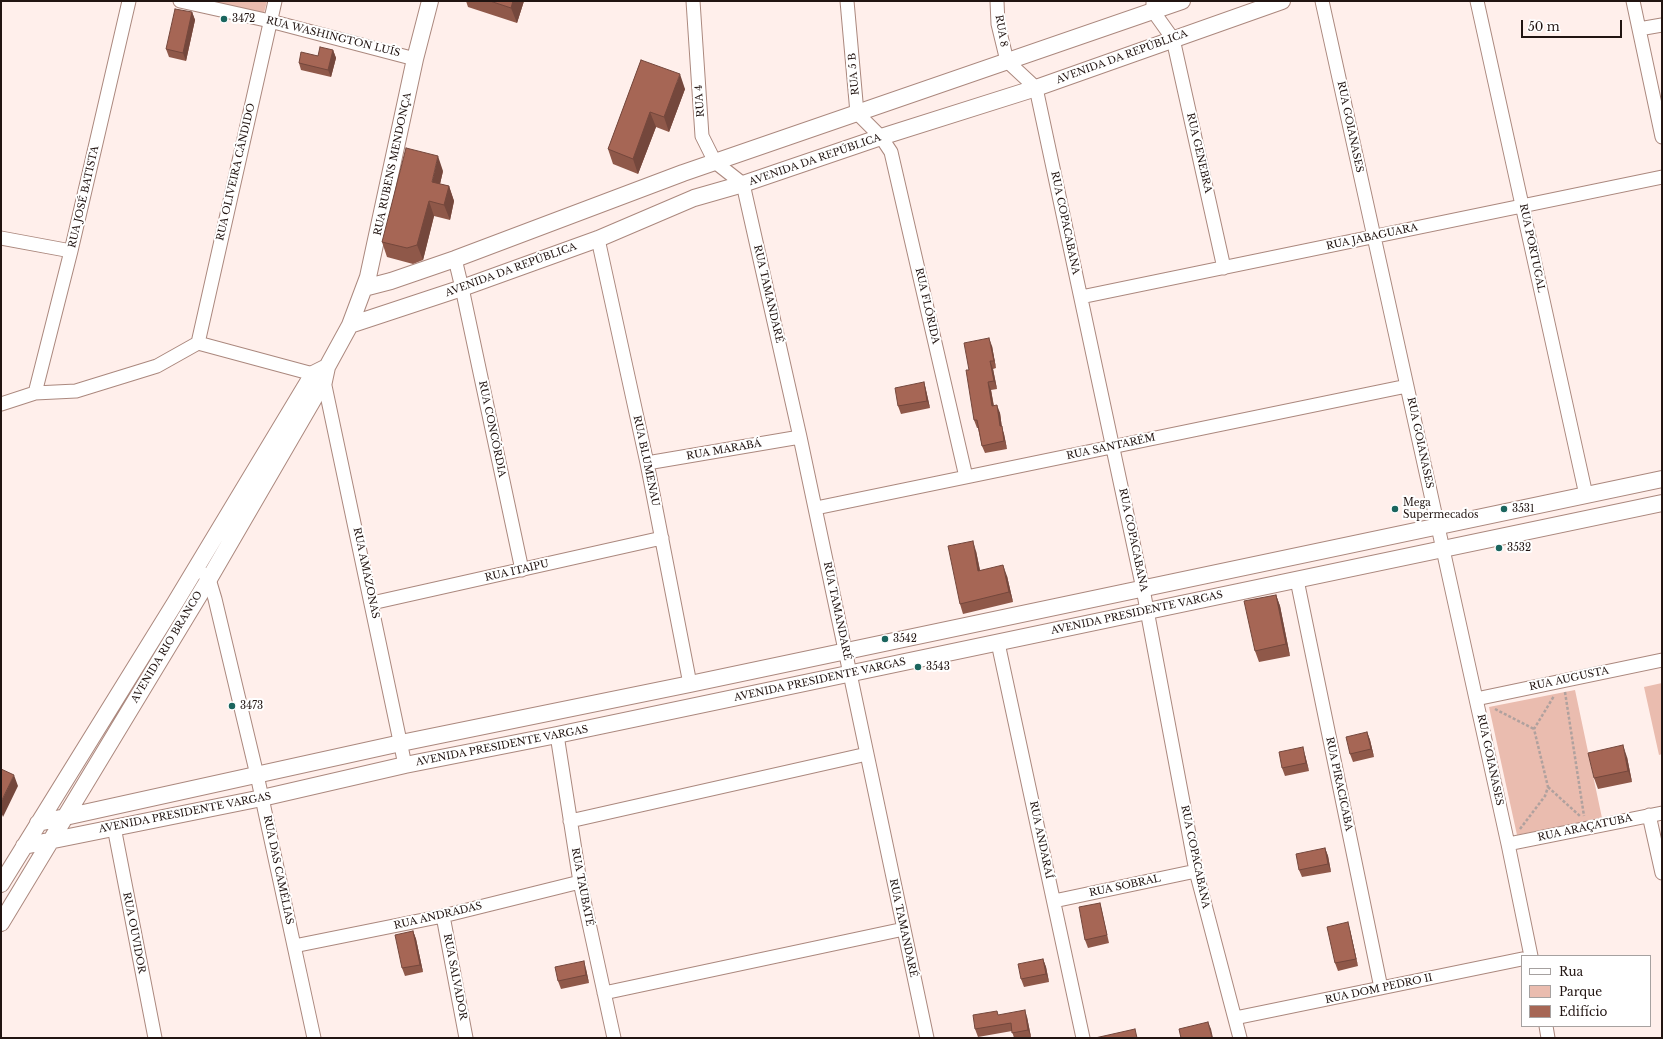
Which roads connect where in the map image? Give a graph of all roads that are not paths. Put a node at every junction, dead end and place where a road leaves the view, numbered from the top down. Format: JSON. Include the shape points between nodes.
{"nodes":[{"id":1,"x":129,"y":1,"type":"edge"},
{"id":2,"x":180,"y":1,"type":"edge"},
{"id":3,"x":275,"y":1,"type":"edge"},
{"id":4,"x":430,"y":1,"type":"edge"},
{"id":5,"x":693,"y":1,"type":"edge"},
{"id":6,"x":847,"y":1,"type":"edge"},
{"id":7,"x":997,"y":1,"type":"edge"},
{"id":8,"x":1182,"y":1,"type":"edge"},
{"id":9,"x":1282,"y":1,"type":"edge"},
{"id":10,"x":1322,"y":1,"type":"edge"},
{"id":11,"x":1477,"y":1,"type":"edge"},
{"id":12,"x":1633,"y":1,"type":"edge"},
{"id":13,"x":1153,"y":6,"type":"edge"},
{"id":14,"x":270,"y":21,"type":"junction"},
{"id":15,"x":1662,"y":24,"type":"edge"},
{"id":16,"x":1639,"y":29,"type":"junction"},
{"id":17,"x":1173,"y":39,"type":"junction"},
{"id":18,"x":416,"y":59,"type":"junction"},
{"id":19,"x":1007,"y":61,"type":"junction"},
{"id":20,"x":1036,"y":88,"type":"junction"},
{"id":21,"x":857,"y":113,"type":"junction"},
{"id":22,"x":881,"y":137,"type":"junction"},
{"id":23,"x":1662,"y":137,"type":"edge"},
{"id":24,"x":715,"y":162,"type":"junction"},
{"id":25,"x":1662,"y":177,"type":"edge"},
{"id":26,"x":743,"y":184,"type":"junction"},
{"id":27,"x":1522,"y":206,"type":"junction"},
{"id":28,"x":1374,"y":237,"type":"junction"},
{"id":29,"x":1,"y":238,"type":"edge"},
{"id":30,"x":598,"y":239,"type":"junction"},
{"id":31,"x":71,"y":251,"type":"junction"},
{"id":32,"x":455,"y":259,"type":"junction"},
{"id":33,"x":1224,"y":268,"type":"junction"},
{"id":34,"x":364,"y":288,"type":"junction"},
{"id":35,"x":462,"y":288,"type":"junction"},
{"id":36,"x":1081,"y":298,"type":"junction"},
{"id":37,"x":350,"y":325,"type":"junction"},
{"id":38,"x":198,"y":344,"type":"junction"},
{"id":39,"x":321,"y":374,"type":"junction"},
{"id":40,"x":1407,"y":386,"type":"junction"},
{"id":41,"x":35,"y":393,"type":"junction"},
{"id":42,"x":1,"y":404,"type":"edge"},
{"id":43,"x":800,"y":437,"type":"junction"},
{"id":44,"x":1113,"y":447,"type":"junction"},
{"id":45,"x":647,"y":463,"type":"junction"},
{"id":46,"x":966,"y":477,"type":"junction"},
{"id":47,"x":1662,"y":479,"type":"edge"},
{"id":48,"x":1586,"y":495,"type":"junction"},
{"id":49,"x":1662,"y":503,"type":"edge"},
{"id":50,"x":816,"y":508,"type":"junction"},
{"id":51,"x":1438,"y":526,"type":"junction"},
{"id":52,"x":662,"y":538,"type":"junction"},
{"id":53,"x":1443,"y":549,"type":"junction"},
{"id":54,"x":197,"y":567,"type":"junction"},
{"id":55,"x":522,"y":570,"type":"junction"},
{"id":56,"x":208,"y":579,"type":"junction"},
{"id":57,"x":1297,"y":580,"type":"junction"},
{"id":58,"x":1143,"y":588,"type":"junction"},
{"id":59,"x":372,"y":603,"type":"junction"},
{"id":60,"x":1148,"y":611,"type":"junction"},
{"id":61,"x":998,"y":643,"type":"junction"},
{"id":62,"x":846,"y":651,"type":"junction"},
{"id":63,"x":1662,"y":660,"type":"edge"},
{"id":64,"x":850,"y":674,"type":"junction"},
{"id":65,"x":690,"y":684,"type":"junction"},
{"id":66,"x":1476,"y":699,"type":"junction"},
{"id":67,"x":557,"y":735,"type":"junction"},
{"id":68,"x":401,"y":743,"type":"junction"},
{"id":69,"x":867,"y":754,"type":"junction"},
{"id":70,"x":405,"y":766,"type":"junction"},
{"id":71,"x":257,"y":775,"type":"junction"},
{"id":72,"x":262,"y":798,"type":"junction"},
{"id":73,"x":1662,"y":813,"type":"edge"},
{"id":74,"x":1649,"y":815,"type":"junction"},
{"id":75,"x":64,"y":818,"type":"junction"},
{"id":76,"x":570,"y":821,"type":"junction"},
{"id":77,"x":38,"y":824,"type":"junction"},
{"id":78,"x":114,"y":827,"type":"junction"},
{"id":79,"x":51,"y":841,"type":"junction"},
{"id":80,"x":1508,"y":844,"type":"junction"},
{"id":81,"x":24,"y":846,"type":"junction"},
{"id":82,"x":1196,"y":871,"type":"junction"},
{"id":83,"x":1662,"y":873,"type":"edge"},
{"id":84,"x":580,"y":882,"type":"junction"},
{"id":85,"x":1,"y":884,"type":"edge"},
{"id":86,"x":1054,"y":901,"type":"junction"},
{"id":87,"x":443,"y":916,"type":"junction"},
{"id":88,"x":1,"y":923,"type":"edge"},
{"id":89,"x":904,"y":929,"type":"junction"},
{"id":90,"x":294,"y":946,"type":"junction"},
{"id":91,"x":1531,"y":955,"type":"edge"},
{"id":92,"x":1521,"y":959,"type":"edge"},
{"id":93,"x":1381,"y":988,"type":"junction"},
{"id":94,"x":604,"y":993,"type":"junction"},
{"id":95,"x":1235,"y":1018,"type":"junction"},
{"id":96,"x":1546,"y":1027,"type":"edge"},
{"id":97,"x":155,"y":1038,"type":"edge"},
{"id":98,"x":314,"y":1038,"type":"edge"},
{"id":99,"x":466,"y":1038,"type":"edge"},
{"id":100,"x":614,"y":1038,"type":"edge"},
{"id":101,"x":927,"y":1038,"type":"edge"},
{"id":102,"x":1083,"y":1038,"type":"edge"},
{"id":103,"x":1240,"y":1038,"type":"edge"},
{"id":104,"x":1548,"y":1038,"type":"edge"}],
"edges":[{"from":1,"to":31,"type":"street","name":"RUA JOSÉ BATISTA"},
{"from":2,"to":14,"type":"street","name":"RUA WASHINGTON LUÍS"},
{"from":3,"to":14,"type":"street","name":"RUA OLIVEIRA CÂNDIDO"},
{"from":4,"to":18,"type":"street","name":"RUA RUBENS MENDONÇA"},
{"from":5,"to":24,"type":"street","name":"RUA 4","via":[[702,136]]},
{"from":6,"to":21,"type":"street","name":"RUA 5 B"},
{"from":7,"to":19,"type":"street","name":"RUA 8","via":[[998,24]]},
{"from":8,"to":13,"type":"street"},
{"from":9,"to":17,"type":"street","name":"AVENIDA DA REPÚBLICA"},
{"from":10,"to":28,"type":"street","name":"RUA GOIANASES"},
{"from":11,"to":27,"type":"street","name":"RUA PORTUGAL"},
{"from":12,"to":16,"type":"street"},
{"from":13,"to":17,"type":"street"},
{"from":13,"to":19,"type":"street"},
{"from":14,"to":18,"type":"street","name":"RUA WASHINGTON LUÍS"},
{"from":14,"to":38,"type":"street","name":"RUA OLIVEIRA CÂNDIDO"},
{"from":15,"to":16,"type":"street"},
{"from":16,"to":23,"type":"street"},
{"from":17,"to":20,"type":"street","name":"AVENIDA DA REPÚBLICA"},
{"from":17,"to":33,"type":"street","name":"RUA GENEBRA"},
{"from":18,"to":34,"type":"street","name":"RUA RUBENS MENDONÇA"},
{"from":19,"to":20,"type":"street"},
{"from":19,"to":21,"type":"street"},
{"from":20,"to":22,"type":"street","name":"AVENIDA DA REPÚBLICA"},
{"from":20,"to":36,"type":"street","name":"RUA COPACABANA"},
{"from":21,"to":22,"type":"street"},
{"from":21,"to":24,"type":"street"},
{"from":22,"to":26,"type":"street","name":"AVENIDA DA REPÚBLICA"},
{"from":22,"to":46,"type":"street","name":"RUA FLÓRIDA","via":[[891,152]]},
{"from":24,"to":26,"type":"street","name":"RUA 4"},
{"from":24,"to":32,"type":"street"},
{"from":25,"to":27,"type":"street","name":"RUA JABAGUARA"},
{"from":26,"to":30,"type":"street","name":"AVENIDA DA REPÚBLICA","via":[[694,198]]},
{"from":26,"to":43,"type":"street","name":"RUA TAMANDARÉ"},
{"from":27,"to":28,"type":"street","name":"RUA JABAGUARA"},
{"from":27,"to":48,"type":"street","name":"RUA PORTUGAL"},
{"from":28,"to":33,"type":"street","name":"RUA JABAGUARA"},
{"from":28,"to":40,"type":"street","name":"RUA GOIANASES"},
{"from":29,"to":31,"type":"street"},
{"from":30,"to":35,"type":"street","name":"AVENIDA DA REPÚBLICA"},
{"from":30,"to":45,"type":"street","name":"RUA BLUMENAU"},
{"from":31,"to":41,"type":"street","name":"RUA JOSÉ BATISTA"},
{"from":32,"to":34,"type":"street"},
{"from":32,"to":35,"type":"street","name":"RUA CONCÓRDIA"},
{"from":33,"to":36,"type":"street","name":"RUA JABAGUARA"},
{"from":34,"to":37,"type":"street","name":"RUA RUBENS MENDONÇA"},
{"from":35,"to":37,"type":"street","name":"AVENIDA DA REPÚBLICA"},
{"from":35,"to":55,"type":"street","name":"RUA CONCÓRDIA"},
{"from":36,"to":44,"type":"street","name":"RUA COPACABANA"},
{"from":37,"to":39,"type":"street","name":"AVENIDA RIO BRANCO"},
{"from":38,"to":39,"type":"street"},
{"from":38,"to":41,"type":"street","via":[[157,366],[83,389]]},
{"from":39,"to":54,"type":"street","name":"AVENIDA RIO BRANCO"},
{"from":39,"to":56,"type":"street","name":"AVENIDA RIO BRANCO"},
{"from":39,"to":59,"type":"street","name":"RUA AMAZONAS"},
{"from":40,"to":44,"type":"street","name":"RUA SANTARÉM"},
{"from":40,"to":51,"type":"street","name":"RUA GOIANASES"},
{"from":41,"to":42,"type":"street"},
{"from":43,"to":45,"type":"street","name":"RUA MARABÁ"},
{"from":43,"to":50,"type":"street","name":"RUA TAMANDARÉ"},
{"from":44,"to":46,"type":"street","name":"RUA SANTARÉM"},
{"from":44,"to":58,"type":"street","name":"RUA COPACABANA"},
{"from":45,"to":52,"type":"street","name":"RUA BLUMENAU"},
{"from":46,"to":50,"type":"street","name":"RUA SANTARÉM"},
{"from":47,"to":48,"type":"street","name":"AVENIDA PRESIDENTE VARGAS"},
{"from":48,"to":51,"type":"street","name":"AVENIDA PRESIDENTE VARGAS"},
{"from":49,"to":53,"type":"street","name":"AVENIDA PRESIDENTE VARGAS"},
{"from":50,"to":62,"type":"street","name":"RUA TAMANDARÉ"},
{"from":51,"to":53,"type":"street","name":"RUA GOIANASES"},
{"from":51,"to":58,"type":"street","name":"AVENIDA PRESIDENTE VARGAS"},
{"from":52,"to":55,"type":"street","name":"RUA ITAIPU"},
{"from":52,"to":65,"type":"street","name":"RUA BLUMENAU"},
{"from":53,"to":57,"type":"street","name":"AVENIDA PRESIDENTE VARGAS"},
{"from":53,"to":66,"type":"street","name":"RUA GOIANASES"},
{"from":54,"to":56,"type":"street","name":"RUA DAS CAMÉLIAS"},
{"from":54,"to":77,"type":"street","name":"AVENIDA RIO BRANCO"},
{"from":55,"to":59,"type":"street","name":"RUA ITAIPU"},
{"from":56,"to":71,"type":"street","name":"RUA DAS CAMÉLIAS","via":[[217,606]]},
{"from":56,"to":75,"type":"street","name":"AVENIDA RIO BRANCO"},
{"from":57,"to":60,"type":"street","name":"AVENIDA PRESIDENTE VARGAS"},
{"from":57,"to":93,"type":"street","name":"RUA PIRACICABA"},
{"from":58,"to":60,"type":"street","name":"RUA COPACABANA"},
{"from":58,"to":62,"type":"street","name":"AVENIDA PRESIDENTE VARGAS"},
{"from":59,"to":68,"type":"street","name":"RUA AMAZONAS"},
{"from":60,"to":61,"type":"street","name":"AVENIDA PRESIDENTE VARGAS"},
{"from":60,"to":82,"type":"street","name":"RUA COPACABANA"},
{"from":61,"to":64,"type":"street","name":"AVENIDA PRESIDENTE VARGAS"},
{"from":61,"to":86,"type":"street","name":"RUA ANDARAÍ"},
{"from":62,"to":64,"type":"street","name":"RUA TAMANDARÉ"},
{"from":62,"to":65,"type":"street","name":"AVENIDA PRESIDENTE VARGAS"},
{"from":63,"to":66,"type":"street","name":"RUA AUGUSTA"},
{"from":64,"to":67,"type":"street","name":"AVENIDA PRESIDENTE VARGAS"},
{"from":64,"to":69,"type":"street","name":"RUA TAMANDARÉ"},
{"from":65,"to":68,"type":"street","name":"AVENIDA PRESIDENTE VARGAS"},
{"from":66,"to":80,"type":"street","name":"RUA GOIANASES"},
{"from":67,"to":70,"type":"street","name":"AVENIDA PRESIDENTE VARGAS"},
{"from":67,"to":76,"type":"street","name":"RUA TAUBATÉ"},
{"from":68,"to":70,"type":"street","name":"RUA AMAZONAS"},
{"from":68,"to":71,"type":"street","name":"AVENIDA PRESIDENTE VARGAS"},
{"from":69,"to":76,"type":"street"},
{"from":69,"to":89,"type":"street","name":"RUA TAMANDARÉ"},
{"from":70,"to":72,"type":"street","name":"AVENIDA PRESIDENTE VARGAS"},
{"from":71,"to":72,"type":"street","name":"RUA DAS CAMÉLIAS"},
{"from":71,"to":75,"type":"street","name":"AVENIDA PRESIDENTE VARGAS"},
{"from":72,"to":78,"type":"street","name":"AVENIDA PRESIDENTE VARGAS"},
{"from":72,"to":90,"type":"street","name":"RUA DAS CAMÉLIAS"},
{"from":73,"to":74,"type":"street","name":"RUA ARAÇATUBA"},
{"from":74,"to":80,"type":"street","name":"RUA ARAÇATUBA"},
{"from":74,"to":83,"type":"street"},
{"from":75,"to":77,"type":"street","name":"AVENIDA PRESIDENTE VARGAS"},
{"from":75,"to":79,"type":"street","name":"AVENIDA RIO BRANCO"},
{"from":76,"to":84,"type":"street","name":"RUA TAUBATÉ"},
{"from":77,"to":81,"type":"street","name":"AVENIDA RIO BRANCO"},
{"from":78,"to":79,"type":"street","name":"AVENIDA PRESIDENTE VARGAS"},
{"from":78,"to":97,"type":"street","name":"RUA OUVIDOR"},
{"from":79,"to":81,"type":"street","name":"AVENIDA PRESIDENTE VARGAS"},
{"from":79,"to":88,"type":"street","name":"AVENIDA RIO BRANCO"},
{"from":80,"to":91,"type":"street","name":"RUA GOIANASES"},
{"from":81,"to":85,"type":"street","name":"AVENIDA RIO BRANCO"},
{"from":82,"to":86,"type":"street","name":"RUA SOBRAL"},
{"from":82,"to":95,"type":"street","name":"RUA COPACABANA"},
{"from":84,"to":87,"type":"street","name":"RUA ANDRADAS"},
{"from":84,"to":94,"type":"street","name":"RUA TAUBATÉ"},
{"from":86,"to":102,"type":"street","name":"RUA ANDARAÍ"},
{"from":87,"to":90,"type":"street","name":"RUA ANDRADAS"},
{"from":87,"to":99,"type":"street","name":"RUA SALVADOR"},
{"from":89,"to":94,"type":"street"},
{"from":89,"to":101,"type":"street","name":"RUA TAMANDARÉ"},
{"from":90,"to":98,"type":"street","name":"RUA DAS CAMÉLIAS"},
{"from":92,"to":93,"type":"street","name":"RUA DOM PEDRO II"},
{"from":93,"to":95,"type":"street","name":"RUA DOM PEDRO II"},
{"from":94,"to":100,"type":"street","name":"RUA TAUBATÉ"},
{"from":95,"to":103,"type":"street","name":"RUA COPACABANA"},
{"from":96,"to":104,"type":"street"}]}
